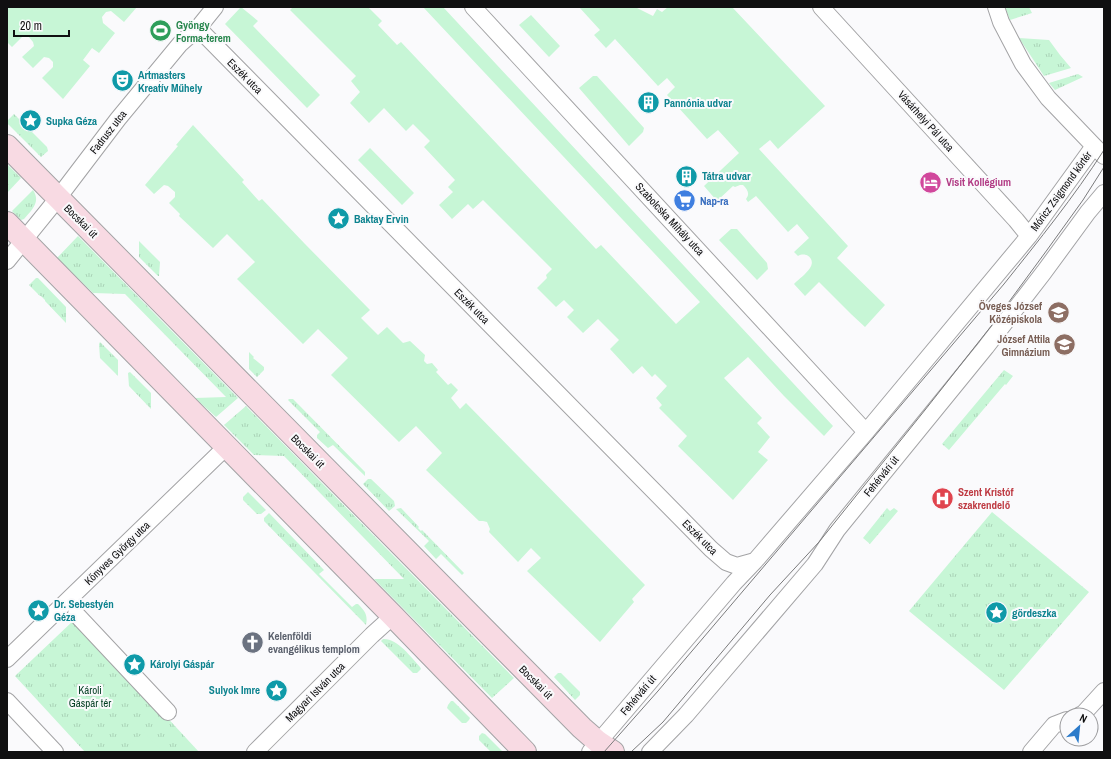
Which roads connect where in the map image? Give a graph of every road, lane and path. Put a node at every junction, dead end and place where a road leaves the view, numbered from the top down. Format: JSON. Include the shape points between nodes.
{"nodes":[{"id":1,"x":215,"y":7,"type":"edge"},
{"id":2,"x":473,"y":7,"type":"edge"},
{"id":3,"x":821,"y":7,"type":"edge"},
{"id":4,"x":996,"y":7,"type":"edge"},
{"id":5,"x":198,"y":28,"type":"junction"},
{"id":6,"x":7,"y":146,"type":"edge"},
{"id":7,"x":1099,"y":151,"type":"edge"},
{"id":8,"x":1104,"y":193,"type":"edge"},
{"id":9,"x":58,"y":198,"type":"junction"},
{"id":10,"x":7,"y":223,"type":"edge"},
{"id":11,"x":1029,"y":236,"type":"junction"},
{"id":12,"x":24,"y":241,"type":"junction"},
{"id":13,"x":7,"y":261,"type":"edge"},
{"id":14,"x":866,"y":432,"type":"junction"},
{"id":15,"x":226,"y":447,"type":"junction"},
{"id":16,"x":755,"y":561,"type":"junction"},
{"id":17,"x":76,"y":614,"type":"dead end"},
{"id":18,"x":393,"y":616,"type":"junction"},
{"id":19,"x":7,"y":659,"type":"edge"},
{"id":20,"x":1104,"y":691,"type":"edge"},
{"id":21,"x":7,"y":701,"type":"edge"},
{"id":22,"x":1089,"y":707,"type":"edge"},
{"id":23,"x":168,"y":712,"type":"dead end"},
{"id":24,"x":1059,"y":723,"type":"edge"},
{"id":25,"x":600,"y":749,"type":"edge"},
{"id":26,"x":55,"y":752,"type":"edge"},
{"id":27,"x":255,"y":752,"type":"edge"},
{"id":28,"x":525,"y":752,"type":"edge"},
{"id":29,"x":650,"y":752,"type":"edge"},
{"id":30,"x":1031,"y":752,"type":"edge"}],
"edges":[{"from":1,"to":5,"type":"street","name":"Fadrusz utca"},
{"from":2,"to":14,"type":"street","name":"Szabolcska Mihály utca"},
{"from":3,"to":11,"type":"street","name":"Vásárhelyi Pál utca"},
{"from":4,"to":7,"type":"street","name":"Móricz Zsigmond körtér","via":[[1023,64],[1048,98]]},
{"from":5,"to":9,"type":"street","name":"Fadrusz utca","via":[[180,44],[118,119]]},
{"from":5,"to":16,"type":"street","name":"Eszék utca","via":[[711,549],[726,562],[737,566]]},
{"from":6,"to":9,"type":"main road","name":"Bocskai út"},
{"from":7,"to":11,"type":"street","name":"Móricz Zsigmond körtér"},
{"from":8,"to":29,"type":"street","name":"Fehérvári út","via":[[986,347],[837,530],[815,564],[686,715]]},
{"from":9,"to":12,"type":"street","name":"Fadrusz utca"},
{"from":9,"to":25,"type":"main road","name":"Bocskai út"},
{"from":10,"to":12,"type":"main road"},
{"from":11,"to":14,"type":"street","name":"Fehérvári út"},
{"from":12,"to":13,"type":"street","name":"Fadrusz utca"},
{"from":12,"to":15,"type":"main road"},
{"from":14,"to":16,"type":"street","name":"Fehérvári út"},
{"from":15,"to":18,"type":"main road"},
{"from":15,"to":19,"type":"street","name":"Könyves György utca"},
{"from":16,"to":25,"type":"street","name":"Fehérvári út","via":[[734,583]]},
{"from":17,"to":23,"type":"street"},
{"from":18,"to":27,"type":"street","name":"Magyari István utca"},
{"from":18,"to":28,"type":"main road"},
{"from":20,"to":22,"type":"street"},
{"from":21,"to":26,"type":"street"},
{"from":24,"to":30,"type":"street","via":[[1054,725]]}]}
